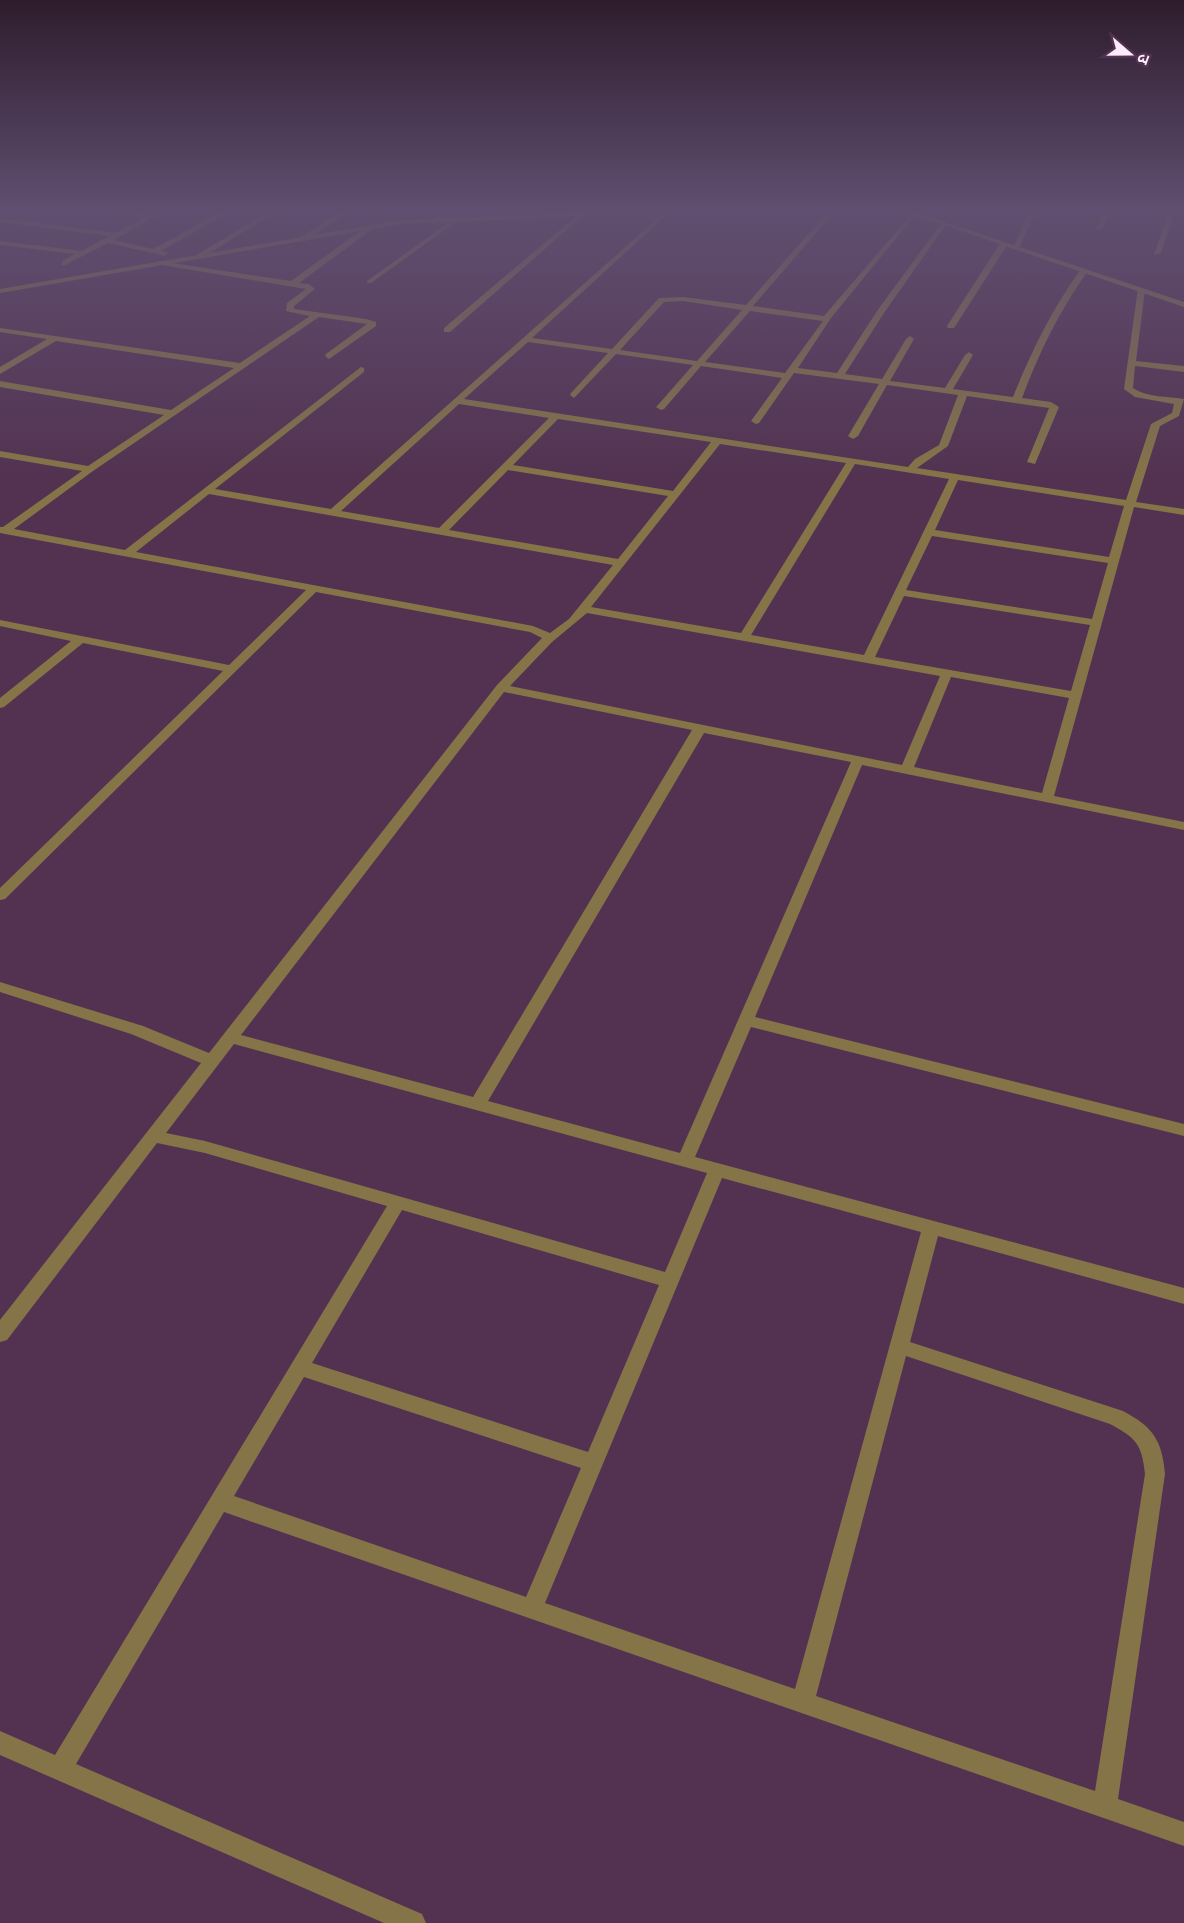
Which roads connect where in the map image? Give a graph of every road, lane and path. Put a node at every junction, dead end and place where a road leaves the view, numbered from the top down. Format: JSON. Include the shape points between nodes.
{"nodes":[{"id":1,"x":300,"y":298,"type":"edge"},
{"id":2,"x":484,"y":298,"type":"edge"},
{"id":3,"x":571,"y":298,"type":"edge"},
{"id":4,"x":756,"y":298,"type":"edge"},
{"id":5,"x":844,"y":298,"type":"edge"},
{"id":6,"x":891,"y":298,"type":"edge"},
{"id":7,"x":970,"y":298,"type":"edge"},
{"id":8,"x":1066,"y":298,"type":"edge"},
{"id":9,"x":1141,"y":298,"type":"edge"},
{"id":10,"x":1165,"y":298,"type":"edge"},
{"id":11,"x":1184,"y":304,"type":"edge"},
{"id":12,"x":747,"y":308,"type":"junction"},
{"id":13,"x":317,"y":315,"type":"junction"},
{"id":14,"x":827,"y":318,"type":"junction"},
{"id":15,"x":951,"y":326,"type":"dead end"},
{"id":16,"x":0,"y":330,"type":"edge"},
{"id":17,"x":447,"y":330,"type":"dead end"},
{"id":18,"x":55,"y":338,"type":"junction"},
{"id":19,"x":525,"y":339,"type":"junction"},
{"id":20,"x":910,"y":339,"type":"dead end"},
{"id":21,"x":615,"y":352,"type":"junction"},
{"id":22,"x":969,"y":354,"type":"dead end"},
{"id":23,"x":329,"y":356,"type":"dead end"},
{"id":24,"x":1131,"y":363,"type":"junction"},
{"id":25,"x":699,"y":364,"type":"junction"},
{"id":26,"x":240,"y":366,"type":"junction"},
{"id":27,"x":1184,"y":369,"type":"edge"},
{"id":28,"x":361,"y":370,"type":"dead end"},
{"id":29,"x":0,"y":371,"type":"edge"},
{"id":30,"x":790,"y":373,"type":"junction"},
{"id":31,"x":840,"y":376,"type":"junction"},
{"id":32,"x":885,"y":381,"type":"junction"},
{"id":33,"x":0,"y":384,"type":"edge"},
{"id":34,"x":949,"y":389,"type":"junction"},
{"id":35,"x":964,"y":392,"type":"junction"},
{"id":36,"x":574,"y":395,"type":"dead end"},
{"id":37,"x":1017,"y":399,"type":"junction"},
{"id":38,"x":459,"y":401,"type":"junction"},
{"id":39,"x":1182,"y":401,"type":"edge"},
{"id":40,"x":661,"y":407,"type":"dead end"},
{"id":41,"x":171,"y":413,"type":"junction"},
{"id":42,"x":556,"y":416,"type":"junction"},
{"id":43,"x":756,"y":421,"type":"dead end"},
{"id":44,"x":853,"y":436,"type":"dead end"},
{"id":45,"x":717,"y":441,"type":"junction"},
{"id":46,"x":0,"y":454,"type":"edge"},
{"id":47,"x":852,"y":461,"type":"junction"},
{"id":48,"x":1032,"y":462,"type":"dead end"},
{"id":49,"x":506,"y":466,"type":"junction"},
{"id":50,"x":90,"y":469,"type":"junction"},
{"id":51,"x":912,"y":469,"type":"junction"},
{"id":52,"x":955,"y":476,"type":"junction"},
{"id":53,"x":207,"y":491,"type":"junction"},
{"id":54,"x":675,"y":494,"type":"junction"},
{"id":55,"x":1130,"y":503,"type":"junction"},
{"id":56,"x":334,"y":512,"type":"junction"},
{"id":57,"x":1184,"y":512,"type":"edge"},
{"id":58,"x":2,"y":531,"type":"edge"},
{"id":59,"x":442,"y":531,"type":"junction"},
{"id":60,"x":928,"y":532,"type":"junction"},
{"id":61,"x":127,"y":554,"type":"junction"},
{"id":62,"x":1114,"y":561,"type":"junction"},
{"id":63,"x":621,"y":562,"type":"junction"},
{"id":64,"x":313,"y":589,"type":"junction"},
{"id":65,"x":900,"y":592,"type":"junction"},
{"id":66,"x":584,"y":609,"type":"junction"},
{"id":67,"x":0,"y":623,"type":"edge"},
{"id":68,"x":1096,"y":623,"type":"junction"},
{"id":69,"x":744,"y":637,"type":"junction"},
{"id":70,"x":82,"y":638,"type":"junction"},
{"id":71,"x":548,"y":640,"type":"junction"},
{"id":72,"x":868,"y":659,"type":"junction"},
{"id":73,"x":231,"y":669,"type":"junction"},
{"id":74,"x":946,"y":673,"type":"junction"},
{"id":75,"x":501,"y":688,"type":"junction"},
{"id":76,"x":1076,"y":696,"type":"junction"},
{"id":77,"x":0,"y":704,"type":"edge"},
{"id":78,"x":700,"y":728,"type":"junction"},
{"id":79,"x":858,"y":760,"type":"junction"},
{"id":80,"x":906,"y":770,"type":"junction"},
{"id":81,"x":1047,"y":799,"type":"junction"},
{"id":82,"x":1184,"y":826,"type":"edge"},
{"id":83,"x":0,"y":896,"type":"edge"},
{"id":84,"x":0,"y":987,"type":"edge"},
{"id":85,"x":746,"y":1020,"type":"junction"},
{"id":86,"x":228,"y":1037,"type":"junction"},
{"id":87,"x":210,"y":1060,"type":"junction"},
{"id":88,"x":477,"y":1105,"type":"junction"},
{"id":89,"x":1184,"y":1130,"type":"edge"},
{"id":90,"x":152,"y":1136,"type":"junction"},
{"id":91,"x":685,"y":1161,"type":"junction"},
{"id":92,"x":717,"y":1170,"type":"junction"},
{"id":93,"x":398,"y":1202,"type":"junction"},
{"id":94,"x":932,"y":1228,"type":"junction"},
{"id":95,"x":670,"y":1281,"type":"junction"},
{"id":96,"x":1184,"y":1296,"type":"edge"},
{"id":97,"x":0,"y":1334,"type":"edge"},
{"id":98,"x":899,"y":1346,"type":"junction"},
{"id":99,"x":299,"y":1367,"type":"junction"},
{"id":100,"x":594,"y":1463,"type":"junction"},
{"id":101,"x":220,"y":1501,"type":"junction"},
{"id":102,"x":532,"y":1609,"type":"junction"},
{"id":103,"x":803,"y":1702,"type":"junction"},
{"id":104,"x":0,"y":1743,"type":"edge"},
{"id":105,"x":59,"y":1770,"type":"junction"},
{"id":106,"x":1105,"y":1807,"type":"junction"},
{"id":107,"x":1184,"y":1834,"type":"edge"},
{"id":108,"x":413,"y":1923,"type":"edge"}],
"edges":[{"from":1,"to":13,"type":"street","via":[[290,305],[290,311]]},
{"from":2,"to":17,"type":"street"},
{"from":3,"to":19,"type":"street"},
{"from":4,"to":12,"type":"street"},
{"from":5,"to":14,"type":"street"},
{"from":6,"to":31,"type":"street"},
{"from":7,"to":15,"type":"street"},
{"from":8,"to":37,"type":"street","via":[[1034,354]]},
{"from":9,"to":24,"type":"street"},
{"from":10,"to":11,"type":"street"},
{"from":12,"to":14,"type":"street"},
{"from":12,"to":21,"type":"street","via":[[663,300]]},
{"from":12,"to":25,"type":"street"},
{"from":13,"to":23,"type":"street","via":[[373,324]]},
{"from":13,"to":26,"type":"street"},
{"from":14,"to":30,"type":"street"},
{"from":16,"to":18,"type":"street"},
{"from":18,"to":26,"type":"street"},
{"from":18,"to":29,"type":"street"},
{"from":19,"to":21,"type":"street"},
{"from":19,"to":38,"type":"street"},
{"from":20,"to":32,"type":"street"},
{"from":21,"to":25,"type":"street"},
{"from":21,"to":36,"type":"street"},
{"from":22,"to":34,"type":"street"},
{"from":24,"to":27,"type":"street"},
{"from":24,"to":39,"type":"street","via":[[1131,393]]},
{"from":25,"to":30,"type":"street"},
{"from":25,"to":40,"type":"street"},
{"from":26,"to":41,"type":"street"},
{"from":28,"to":53,"type":"street"},
{"from":30,"to":31,"type":"street"},
{"from":30,"to":43,"type":"street"},
{"from":31,"to":32,"type":"street"},
{"from":32,"to":34,"type":"street"},
{"from":32,"to":44,"type":"street"},
{"from":33,"to":41,"type":"street"},
{"from":34,"to":35,"type":"street"},
{"from":35,"to":37,"type":"street"},
{"from":35,"to":51,"type":"street","via":[[943,446],[920,459]]},
{"from":37,"to":48,"type":"street","via":[[1054,407]]},
{"from":38,"to":42,"type":"street"},
{"from":38,"to":56,"type":"street"},
{"from":39,"to":55,"type":"street","via":[[1176,414],[1156,424]]},
{"from":41,"to":50,"type":"street"},
{"from":42,"to":45,"type":"street"},
{"from":42,"to":49,"type":"street"},
{"from":45,"to":47,"type":"street"},
{"from":45,"to":54,"type":"street"},
{"from":46,"to":50,"type":"street"},
{"from":47,"to":51,"type":"street"},
{"from":47,"to":69,"type":"street"},
{"from":49,"to":54,"type":"street"},
{"from":49,"to":59,"type":"street"},
{"from":50,"to":58,"type":"street"},
{"from":51,"to":52,"type":"street"},
{"from":52,"to":55,"type":"street"},
{"from":52,"to":60,"type":"street"},
{"from":53,"to":56,"type":"street"},
{"from":53,"to":61,"type":"street"},
{"from":54,"to":63,"type":"street"},
{"from":55,"to":57,"type":"street"},
{"from":55,"to":62,"type":"street"},
{"from":56,"to":59,"type":"street"},
{"from":58,"to":61,"type":"street"},
{"from":59,"to":63,"type":"street"},
{"from":60,"to":62,"type":"street"},
{"from":60,"to":65,"type":"street"},
{"from":61,"to":64,"type":"street"},
{"from":62,"to":68,"type":"street"},
{"from":63,"to":66,"type":"street"},
{"from":64,"to":71,"type":"street","via":[[533,629],[544,633]]},
{"from":64,"to":73,"type":"street"},
{"from":65,"to":68,"type":"street"},
{"from":65,"to":72,"type":"street"},
{"from":66,"to":69,"type":"street"},
{"from":66,"to":71,"type":"street"},
{"from":67,"to":70,"type":"street"},
{"from":68,"to":76,"type":"street"},
{"from":69,"to":72,"type":"street"},
{"from":70,"to":73,"type":"street"},
{"from":70,"to":77,"type":"street"},
{"from":71,"to":75,"type":"street"},
{"from":72,"to":74,"type":"street"},
{"from":73,"to":83,"type":"street"},
{"from":74,"to":76,"type":"street"},
{"from":74,"to":80,"type":"street"},
{"from":75,"to":78,"type":"street"},
{"from":75,"to":86,"type":"street"},
{"from":76,"to":81,"type":"street"},
{"from":78,"to":79,"type":"street"},
{"from":78,"to":88,"type":"street"},
{"from":79,"to":80,"type":"street"},
{"from":79,"to":85,"type":"street"},
{"from":80,"to":81,"type":"street"},
{"from":81,"to":82,"type":"street"},
{"from":84,"to":87,"type":"street","via":[[137,1030]]},
{"from":85,"to":89,"type":"street"},
{"from":85,"to":91,"type":"street"},
{"from":86,"to":87,"type":"street"},
{"from":86,"to":88,"type":"street"},
{"from":87,"to":90,"type":"street"},
{"from":88,"to":91,"type":"street"},
{"from":90,"to":93,"type":"street","via":[[205,1147]]},
{"from":90,"to":97,"type":"street"},
{"from":91,"to":92,"type":"street"},
{"from":92,"to":94,"type":"street"},
{"from":92,"to":95,"type":"street"},
{"from":93,"to":95,"type":"street"},
{"from":93,"to":99,"type":"street"},
{"from":94,"to":96,"type":"street"},
{"from":94,"to":98,"type":"street"},
{"from":95,"to":100,"type":"street"},
{"from":98,"to":103,"type":"street"},
{"from":98,"to":106,"type":"street","via":[[1116,1417],[1139,1429],[1154,1450],[1155,1474]]},
{"from":99,"to":100,"type":"street"},
{"from":99,"to":101,"type":"street"},
{"from":100,"to":102,"type":"street"},
{"from":101,"to":102,"type":"street"},
{"from":101,"to":105,"type":"street"},
{"from":102,"to":103,"type":"street"},
{"from":103,"to":106,"type":"street"},
{"from":104,"to":105,"type":"street"},
{"from":105,"to":108,"type":"street"},
{"from":106,"to":107,"type":"street"}]}
